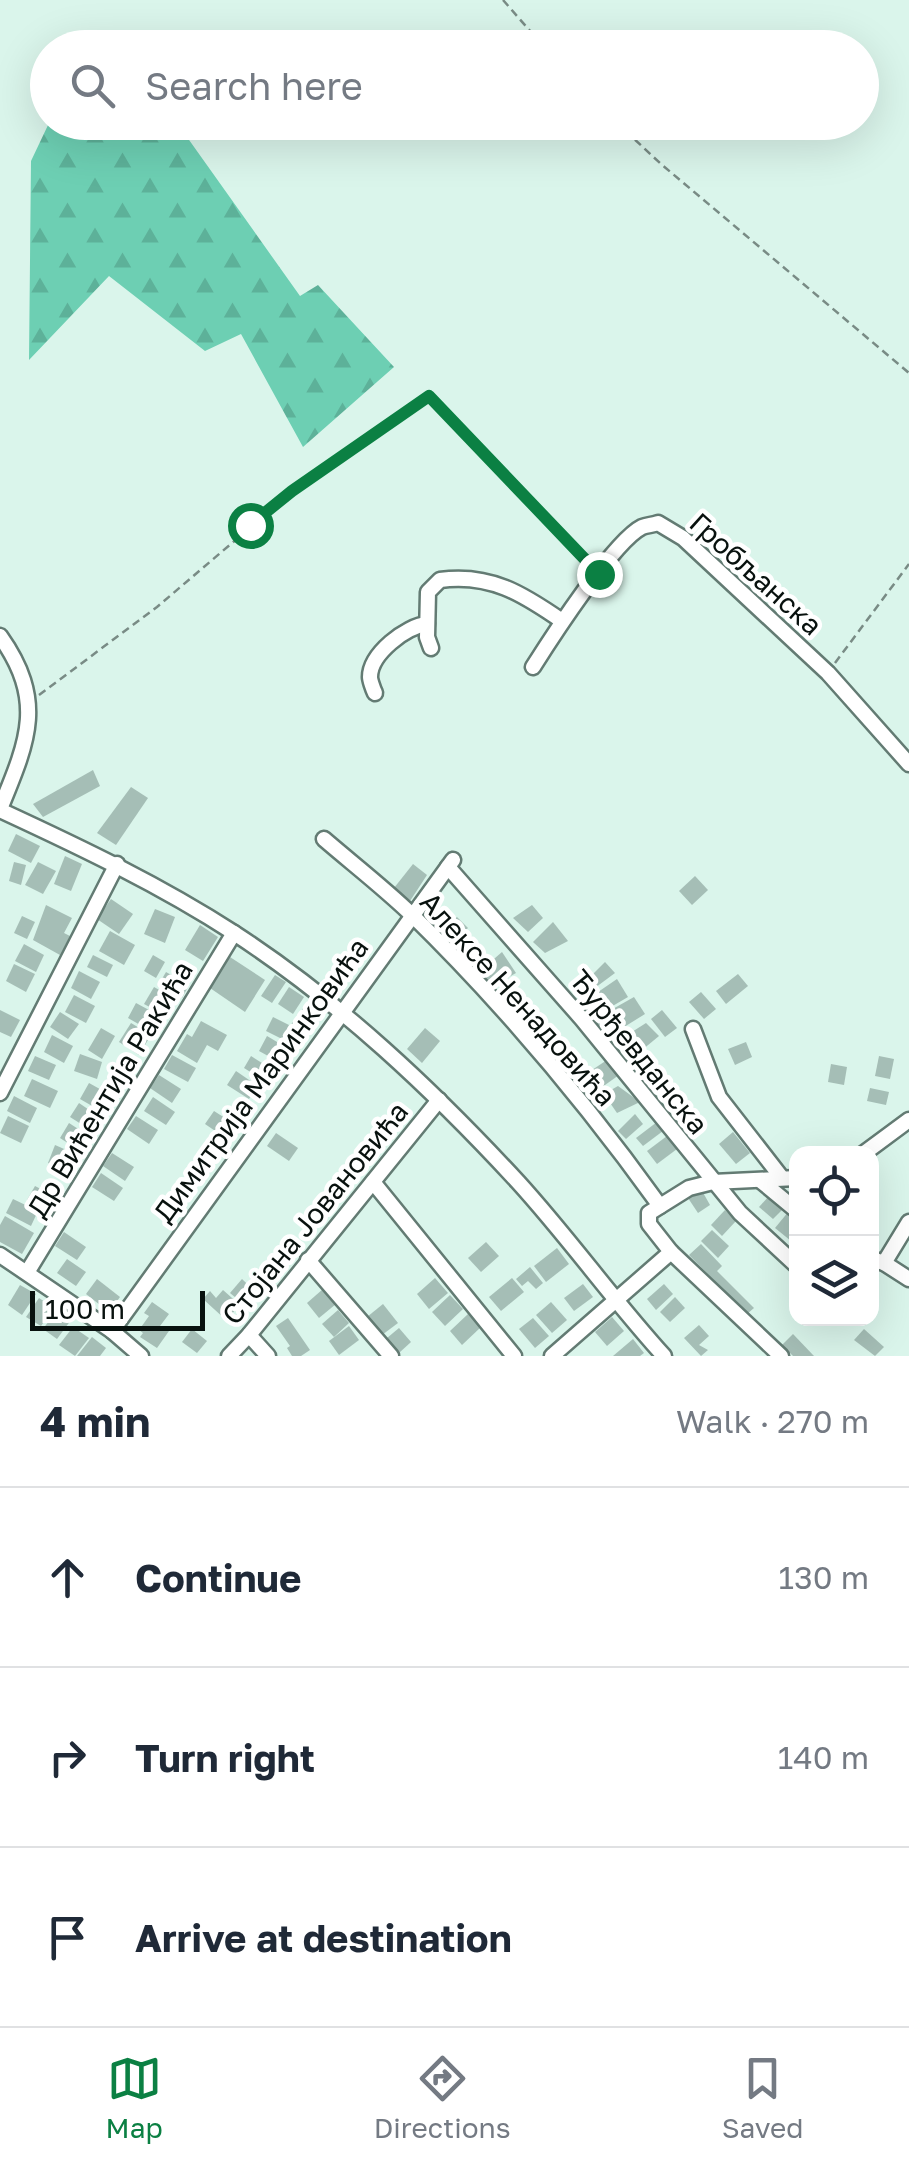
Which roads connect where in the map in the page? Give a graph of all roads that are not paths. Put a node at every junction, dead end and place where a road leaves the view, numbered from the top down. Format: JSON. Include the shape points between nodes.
{"nodes":[{"id":1,"x":562,"y":621,"type":"junction"},
{"id":2,"x":427,"y":624,"type":"junction"},
{"id":3,"x":0,"y":636,"type":"edge"},
{"id":4,"x":432,"y":648,"type":"dead end"},
{"id":5,"x":533,"y":667,"type":"dead end"},
{"id":6,"x":375,"y":692,"type":"dead end"},
{"id":7,"x":909,"y":764,"type":"edge"},
{"id":8,"x":0,"y":810,"type":"edge"},
{"id":9,"x":324,"y":838,"type":"dead end"},
{"id":10,"x":117,"y":864,"type":"junction"},
{"id":11,"x":450,"y":864,"type":"joint"},
{"id":12,"x":411,"y":914,"type":"junction"},
{"id":13,"x":234,"y":933,"type":"junction"},
{"id":14,"x":342,"y":1012,"type":"junction"},
{"id":15,"x":693,"y":1029,"type":"dead end"},
{"id":16,"x":0,"y":1092,"type":"edge"},
{"id":17,"x":440,"y":1100,"type":"junction"},
{"id":18,"x":909,"y":1120,"type":"edge"},
{"id":19,"x":874,"y":1146,"type":"edge"},
{"id":20,"x":789,"y":1178,"type":"edge"},
{"id":21,"x":762,"y":1181,"type":"junction"},
{"id":22,"x":373,"y":1182,"type":"junction"},
{"id":23,"x":713,"y":1182,"type":"junction"},
{"id":24,"x":789,"y":1204,"type":"edge"},
{"id":25,"x":660,"y":1206,"type":"junction"},
{"id":26,"x":909,"y":1222,"type":"edge"},
{"id":27,"x":668,"y":1254,"type":"junction"},
{"id":28,"x":0,"y":1256,"type":"edge"},
{"id":29,"x":789,"y":1258,"type":"edge"},
{"id":30,"x":308,"y":1260,"type":"junction"},
{"id":31,"x":879,"y":1260,"type":"edge"},
{"id":32,"x":879,"y":1262,"type":"edge"},
{"id":33,"x":28,"y":1271,"type":"junction"},
{"id":34,"x":909,"y":1279,"type":"edge"},
{"id":35,"x":614,"y":1301,"type":"junction"},
{"id":36,"x":112,"y":1330,"type":"junction"},
{"id":37,"x":250,"y":1335,"type":"junction"},
{"id":38,"x":141,"y":1356,"type":"edge"},
{"id":39,"x":229,"y":1356,"type":"edge"},
{"id":40,"x":268,"y":1356,"type":"edge"},
{"id":41,"x":391,"y":1356,"type":"edge"},
{"id":42,"x":514,"y":1356,"type":"edge"},
{"id":43,"x":552,"y":1356,"type":"edge"},
{"id":44,"x":664,"y":1356,"type":"edge"},
{"id":45,"x":781,"y":1356,"type":"edge"}],
"edges":[{"from":1,"to":2,"type":"street","via":[[521,592],[472,578],[432,585]]},
{"from":1,"to":5,"type":"street","name":"Гробљанска"},
{"from":1,"to":7,"type":"street","name":"Гробљанска","via":[[640,528],[658,523],[828,672]]},
{"from":2,"to":4,"type":"street"},
{"from":2,"to":6,"type":"street","via":[[386,647],[371,671]]},
{"from":3,"to":8,"type":"street","via":[[17,659],[28,701],[28,738]]},
{"from":8,"to":10,"type":"street"},
{"from":9,"to":12,"type":"street","name":"Алексе Ненадовића"},
{"from":10,"to":13,"type":"street"},
{"from":10,"to":16,"type":"street"},
{"from":11,"to":12,"type":"street","name":"Димитрија Маринковића"},
{"from":11,"to":23,"type":"street","name":"Ђурђевданска"},
{"from":12,"to":14,"type":"street","name":"Димитрија Маринковића"},
{"from":12,"to":25,"type":"street","name":"Алексе Ненадовића","via":[[530,1043]]},
{"from":13,"to":14,"type":"street"},
{"from":13,"to":33,"type":"street","name":"Др Вићентија Ракића"},
{"from":14,"to":17,"type":"street"},
{"from":14,"to":36,"type":"street","name":"Димитрија Маринковића"},
{"from":15,"to":20,"type":"street","via":[[719,1097]]},
{"from":17,"to":22,"type":"street","name":"Стојана Јовановића"},
{"from":17,"to":35,"type":"street"},
{"from":18,"to":19,"type":"street"},
{"from":20,"to":21,"type":"street"},
{"from":21,"to":23,"type":"street"},
{"from":21,"to":24,"type":"street"},
{"from":22,"to":30,"type":"street","name":"Стојана Јовановића"},
{"from":22,"to":42,"type":"street"},
{"from":23,"to":25,"type":"street"},
{"from":23,"to":29,"type":"street","name":"Ђурђевданска"},
{"from":25,"to":27,"type":"street","via":[[649,1213],[649,1224]]},
{"from":26,"to":31,"type":"street"},
{"from":27,"to":35,"type":"street"},
{"from":27,"to":45,"type":"street"},
{"from":28,"to":33,"type":"street"},
{"from":30,"to":37,"type":"street","name":"Стојана Јовановића"},
{"from":30,"to":41,"type":"street"},
{"from":32,"to":34,"type":"street"},
{"from":33,"to":36,"type":"street"},
{"from":35,"to":43,"type":"street"},
{"from":35,"to":44,"type":"street"},
{"from":36,"to":38,"type":"street"},
{"from":37,"to":39,"type":"street","name":"Стојана Јовановића"},
{"from":37,"to":40,"type":"street"}]}
